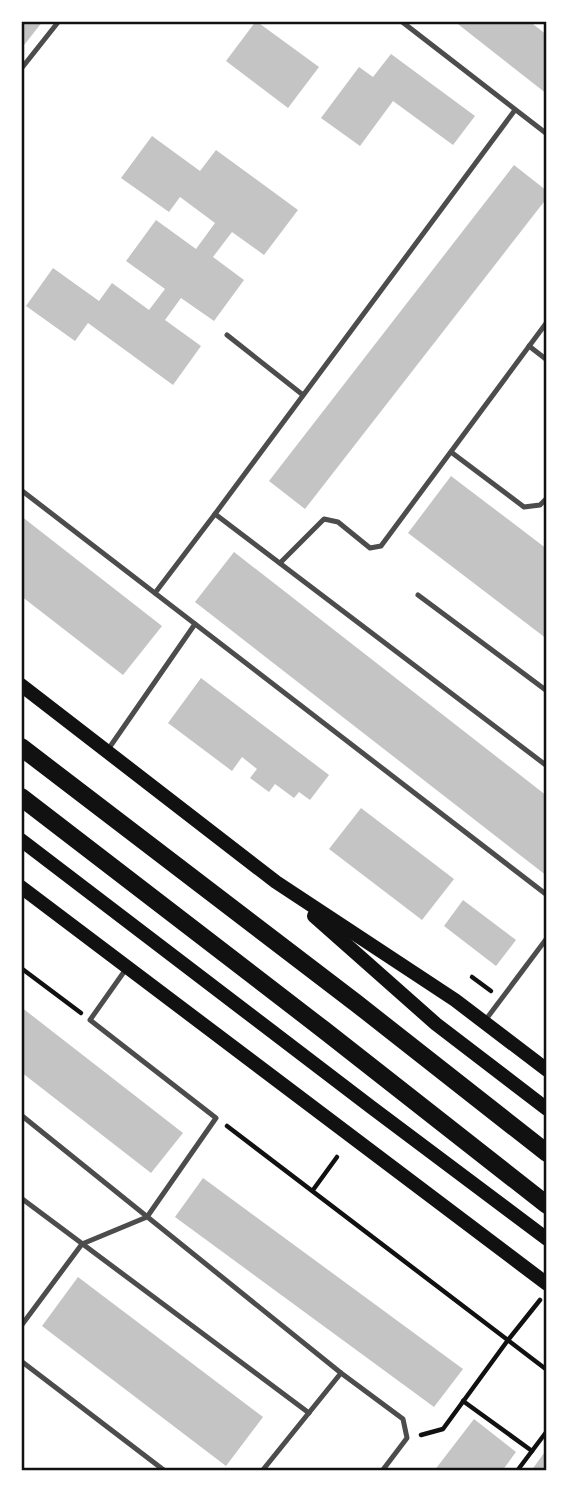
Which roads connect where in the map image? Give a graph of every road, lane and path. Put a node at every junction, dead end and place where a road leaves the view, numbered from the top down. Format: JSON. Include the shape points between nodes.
{"nodes":[{"id":1,"x":59,"y":21,"type":"edge"},
{"id":2,"x":401,"y":21,"type":"edge"},
{"id":3,"x":21,"y":69,"type":"edge"},
{"id":4,"x":515,"y":110,"type":"junction"},
{"id":5,"x":547,"y":134,"type":"edge"},
{"id":6,"x":547,"y":323,"type":"edge"},
{"id":7,"x":227,"y":335,"type":"dead end"},
{"id":8,"x":529,"y":346,"type":"junction"},
{"id":9,"x":547,"y":360,"type":"edge"},
{"id":10,"x":303,"y":395,"type":"junction"},
{"id":11,"x":451,"y":452,"type":"junction"},
{"id":12,"x":21,"y":490,"type":"edge"},
{"id":13,"x":547,"y":498,"type":"edge"},
{"id":14,"x":215,"y":514,"type":"junction"},
{"id":15,"x":280,"y":563,"type":"junction"},
{"id":16,"x":155,"y":593,"type":"junction"},
{"id":17,"x":418,"y":595,"type":"dead end"},
{"id":18,"x":195,"y":624,"type":"junction"},
{"id":19,"x":21,"y":685,"type":"edge"},
{"id":20,"x":547,"y":691,"type":"edge"},
{"id":21,"x":21,"y":747,"type":"edge"},
{"id":22,"x":107,"y":751,"type":"junction"},
{"id":23,"x":547,"y":766,"type":"edge"},
{"id":24,"x":21,"y":797,"type":"edge"},
{"id":25,"x":21,"y":840,"type":"edge"},
{"id":26,"x":276,"y":882,"type":"junction"},
{"id":27,"x":21,"y":887,"type":"edge"},
{"id":28,"x":547,"y":895,"type":"edge"},
{"id":29,"x":547,"y":938,"type":"edge"},
{"id":30,"x":128,"y":967,"type":"junction"},
{"id":31,"x":21,"y":968,"type":"edge"},
{"id":32,"x":472,"y":977,"type":"dead end"},
{"id":33,"x":502,"y":998,"type":"junction"},
{"id":34,"x":90,"y":1020,"type":"junction"},
{"id":35,"x":484,"y":1022,"type":"junction"},
{"id":36,"x":547,"y":1070,"type":"edge"},
{"id":37,"x":545,"y":1108,"type":"edge"},
{"id":38,"x":21,"y":1115,"type":"edge"},
{"id":39,"x":216,"y":1118,"type":"junction"},
{"id":40,"x":547,"y":1153,"type":"edge"},
{"id":41,"x":337,"y":1157,"type":"dead end"},
{"id":42,"x":313,"y":1190,"type":"junction"},
{"id":43,"x":21,"y":1198,"type":"edge"},
{"id":44,"x":547,"y":1205,"type":"edge"},
{"id":45,"x":147,"y":1217,"type":"junction"},
{"id":46,"x":547,"y":1239,"type":"edge"},
{"id":47,"x":82,"y":1244,"type":"junction"},
{"id":48,"x":547,"y":1284,"type":"edge"},
{"id":49,"x":547,"y":1292,"type":"edge"},
{"id":50,"x":21,"y":1326,"type":"edge"},
{"id":51,"x":508,"y":1340,"type":"junction"},
{"id":52,"x":21,"y":1361,"type":"edge"},
{"id":53,"x":547,"y":1370,"type":"edge"},
{"id":54,"x":341,"y":1373,"type":"junction"},
{"id":55,"x":463,"y":1401,"type":"junction"},
{"id":56,"x":309,"y":1413,"type":"junction"},
{"id":57,"x":547,"y":1431,"type":"edge"},
{"id":58,"x":407,"y":1438,"type":"junction"},
{"id":59,"x":532,"y":1451,"type":"junction"},
{"id":60,"x":165,"y":1471,"type":"edge"},
{"id":61,"x":262,"y":1471,"type":"edge"},
{"id":62,"x":382,"y":1471,"type":"edge"},
{"id":63,"x":517,"y":1471,"type":"edge"}],
"edges":[{"from":1,"to":3,"type":"lane"},
{"from":2,"to":4,"type":"lane"},
{"from":4,"to":5,"type":"lane"},
{"from":4,"to":10,"type":"lane"},
{"from":6,"to":8,"type":"lane"},
{"from":7,"to":10,"type":"lane"},
{"from":8,"to":9,"type":"lane"},
{"from":8,"to":11,"type":"lane"},
{"from":10,"to":14,"type":"lane"},
{"from":11,"to":13,"type":"lane","via":[[524,507],[540,505]]},
{"from":11,"to":15,"type":"lane","via":[[381,546],[370,548],[338,522],[324,519]]},
{"from":12,"to":16,"type":"lane"},
{"from":14,"to":15,"type":"lane"},
{"from":14,"to":16,"type":"lane"},
{"from":15,"to":23,"type":"lane"},
{"from":16,"to":18,"type":"lane"},
{"from":17,"to":20,"type":"lane"},
{"from":18,"to":22,"type":"lane"},
{"from":18,"to":28,"type":"lane"},
{"from":19,"to":22,"type":"main road"},
{"from":21,"to":40,"type":"main road"},
{"from":22,"to":26,"type":"main road"},
{"from":24,"to":44,"type":"main road"},
{"from":25,"to":46,"type":"main road"},
{"from":26,"to":35,"type":"main road"},
{"from":26,"to":37,"type":"main road","via":[[436,1024]]},
{"from":27,"to":30,"type":"main road"},
{"from":29,"to":33,"type":"lane"},
{"from":30,"to":34,"type":"lane"},
{"from":30,"to":48,"type":"main road"},
{"from":31,"to":34,"type":"path"},
{"from":32,"to":33,"type":"path"},
{"from":33,"to":35,"type":"lane"},
{"from":34,"to":39,"type":"lane"},
{"from":35,"to":36,"type":"main road"},
{"from":38,"to":45,"type":"lane"},
{"from":39,"to":42,"type":"path"},
{"from":39,"to":45,"type":"lane"},
{"from":41,"to":42,"type":"path"},
{"from":42,"to":51,"type":"path"},
{"from":43,"to":47,"type":"lane"},
{"from":45,"to":47,"type":"lane"},
{"from":45,"to":54,"type":"lane"},
{"from":47,"to":50,"type":"lane"},
{"from":47,"to":56,"type":"lane"},
{"from":49,"to":51,"type":"path"},
{"from":51,"to":53,"type":"path"},
{"from":51,"to":55,"type":"path"},
{"from":52,"to":60,"type":"lane"},
{"from":54,"to":56,"type":"lane"},
{"from":54,"to":58,"type":"lane","via":[[403,1419]]},
{"from":55,"to":58,"type":"path","via":[[443,1429]]},
{"from":55,"to":59,"type":"path"},
{"from":56,"to":61,"type":"lane"},
{"from":57,"to":59,"type":"path"},
{"from":58,"to":62,"type":"lane"},
{"from":59,"to":63,"type":"path"}]}
